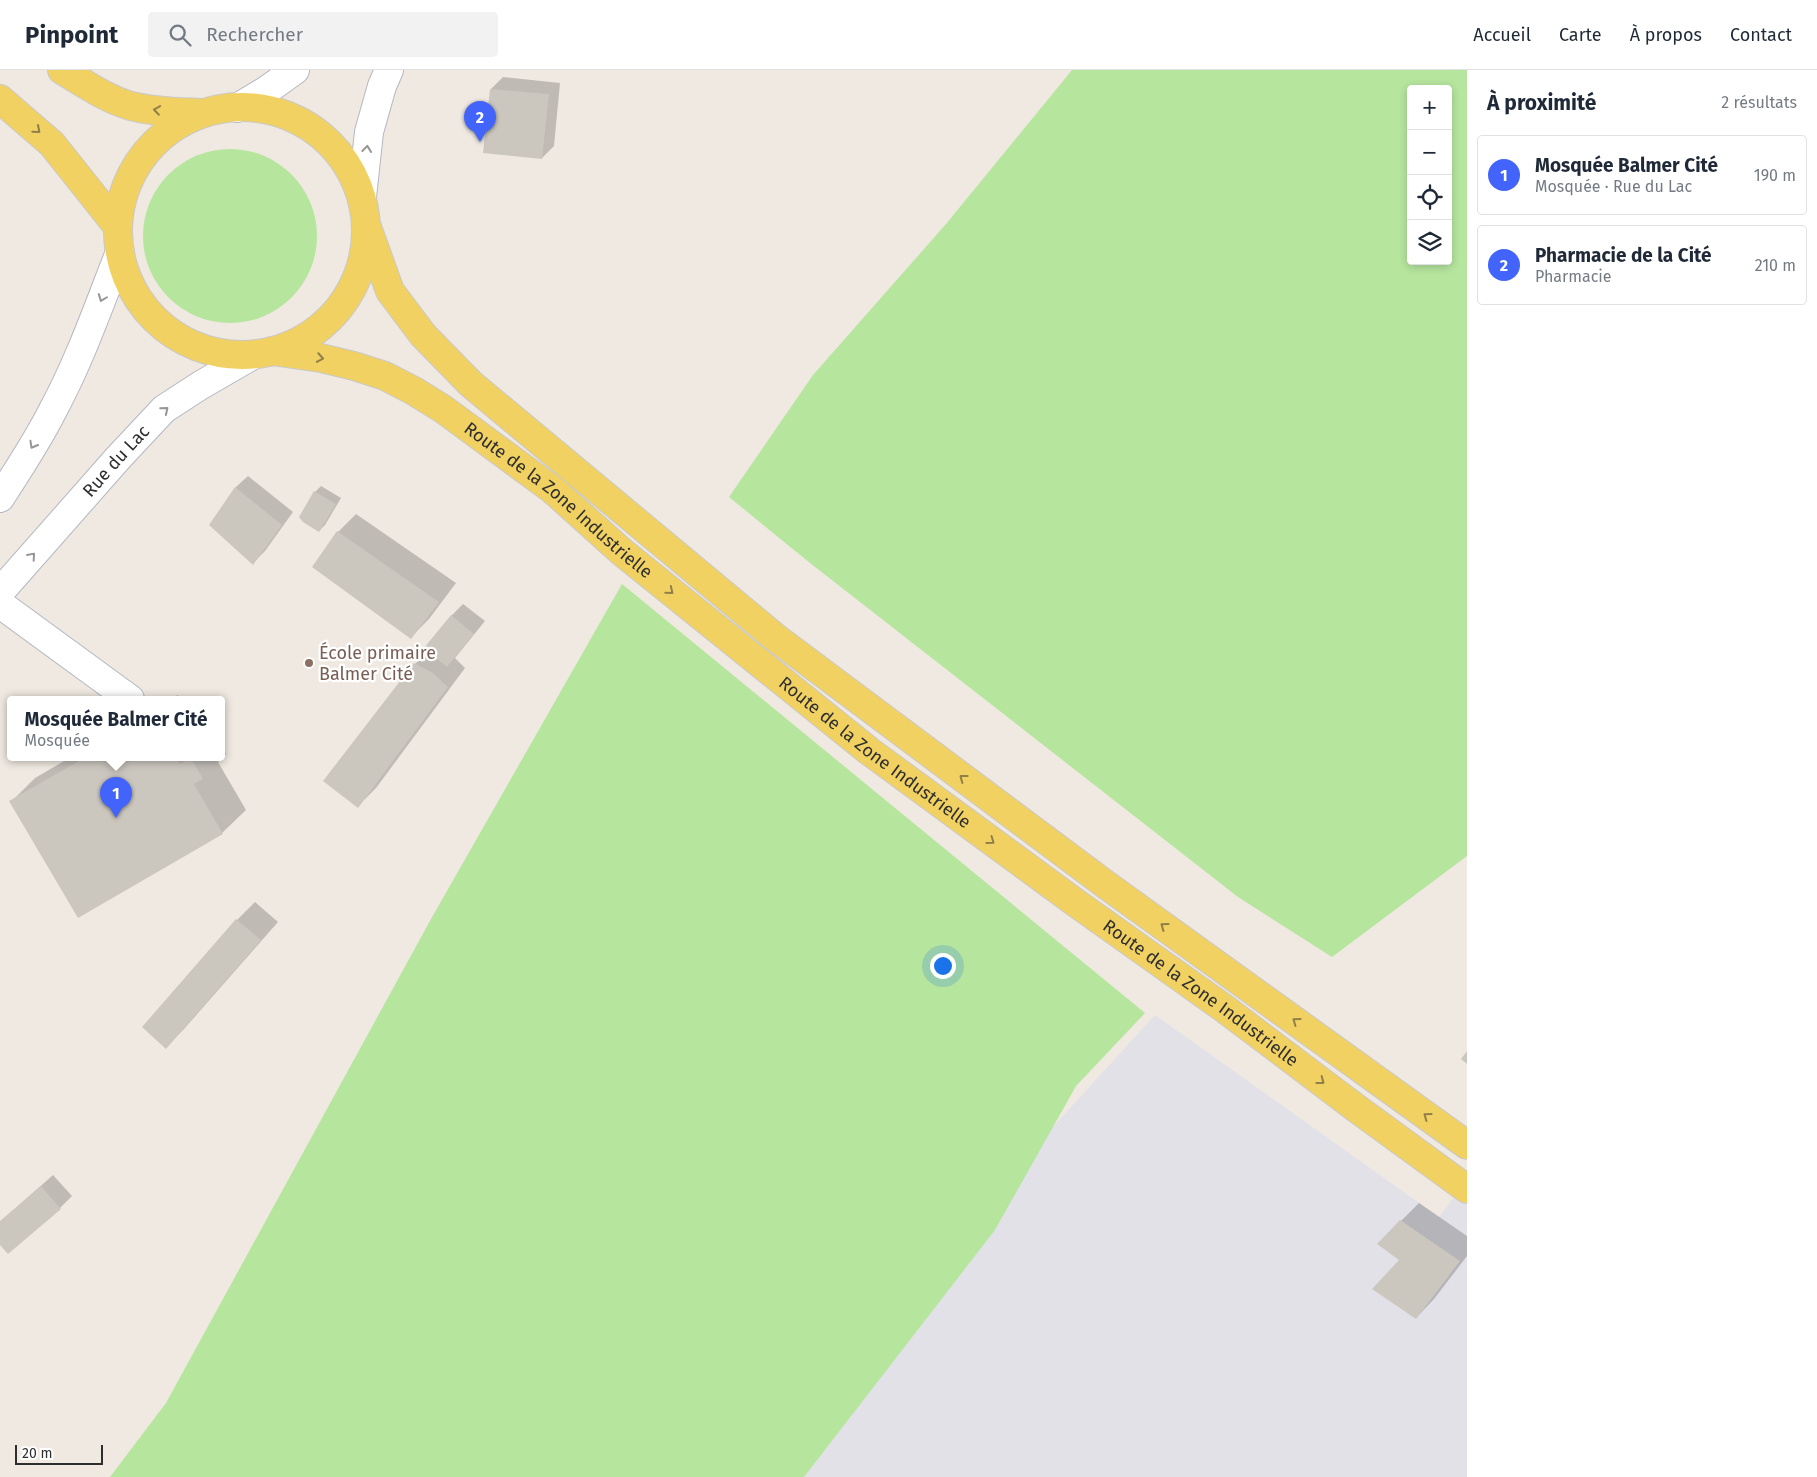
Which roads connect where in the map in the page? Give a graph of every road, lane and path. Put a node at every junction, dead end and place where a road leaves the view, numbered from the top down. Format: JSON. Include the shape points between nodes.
{"nodes":[{"id":1,"x":62,"y":70,"type":"edge"},
{"id":2,"x":294,"y":70,"type":"edge"},
{"id":3,"x":388,"y":70,"type":"edge"},
{"id":4,"x":0,"y":99,"type":"edge"},
{"id":5,"x":237,"y":108,"type":"junction"},
{"id":6,"x":205,"y":113,"type":"junction"},
{"id":7,"x":362,"y":198,"type":"junction"},
{"id":8,"x":367,"y":227,"type":"junction"},
{"id":9,"x":119,"y":239,"type":"junction"},
{"id":10,"x":263,"y":353,"type":"junction"},
{"id":11,"x":9,"y":464,"type":"edge"},
{"id":12,"x":0,"y":498,"type":"edge"},
{"id":13,"x":0,"y":592,"type":"edge"},
{"id":14,"x":0,"y":604,"type":"edge"},
{"id":15,"x":126,"y":696,"type":"edge"},
{"id":16,"x":1467,"y":1145,"type":"edge"},
{"id":17,"x":1467,"y":1189,"type":"edge"}],
"edges":[{"from":6,"to":1,"type":"main road","one_way":true,"via":[[161,112],[132,106],[114,100]]},
{"from":2,"to":5,"type":"street"},
{"from":7,"to":3,"type":"street","one_way":true,"via":[[369,132]]},
{"from":4,"to":9,"type":"main road","one_way":true,"via":[[52,144]]},
{"from":5,"to":6,"type":"main road"},
{"from":5,"to":7,"type":"main road","via":[[284,115],[322,136],[350,170]]},
{"from":6,"to":9,"type":"main road","via":[[167,133],[138,165],[127,184],[121,205]]},
{"from":7,"to":8,"type":"main road"},
{"from":8,"to":10,"type":"main road","via":[[359,274],[334,315],[295,343]]},
{"from":16,"to":8,"type":"main road","name":"Route de la Zone Industrielle","one_way":true,"via":[[1097,878],[776,638],[471,384],[423,335],[390,291]]},
{"from":9,"to":10,"type":"main road","name":"Route de la Zone Industrielle","via":[[126,275],[136,296],[150,315],[168,330],[210,351]]},
{"from":9,"to":11,"type":"street","one_way":true,"via":[[68,380],[53,410]]},
{"from":13,"to":10,"type":"street","name":"Rue du Lac","one_way":true,"via":[[164,409],[201,384]]},
{"from":10,"to":17,"type":"main road","name":"Route de la Zone Industrielle","one_way":true,"via":[[321,358],[354,366],[385,376],[443,409],[553,490],[622,552],[868,751]]},
{"from":11,"to":12,"type":"street"},
{"from":14,"to":15,"type":"street"}]}
